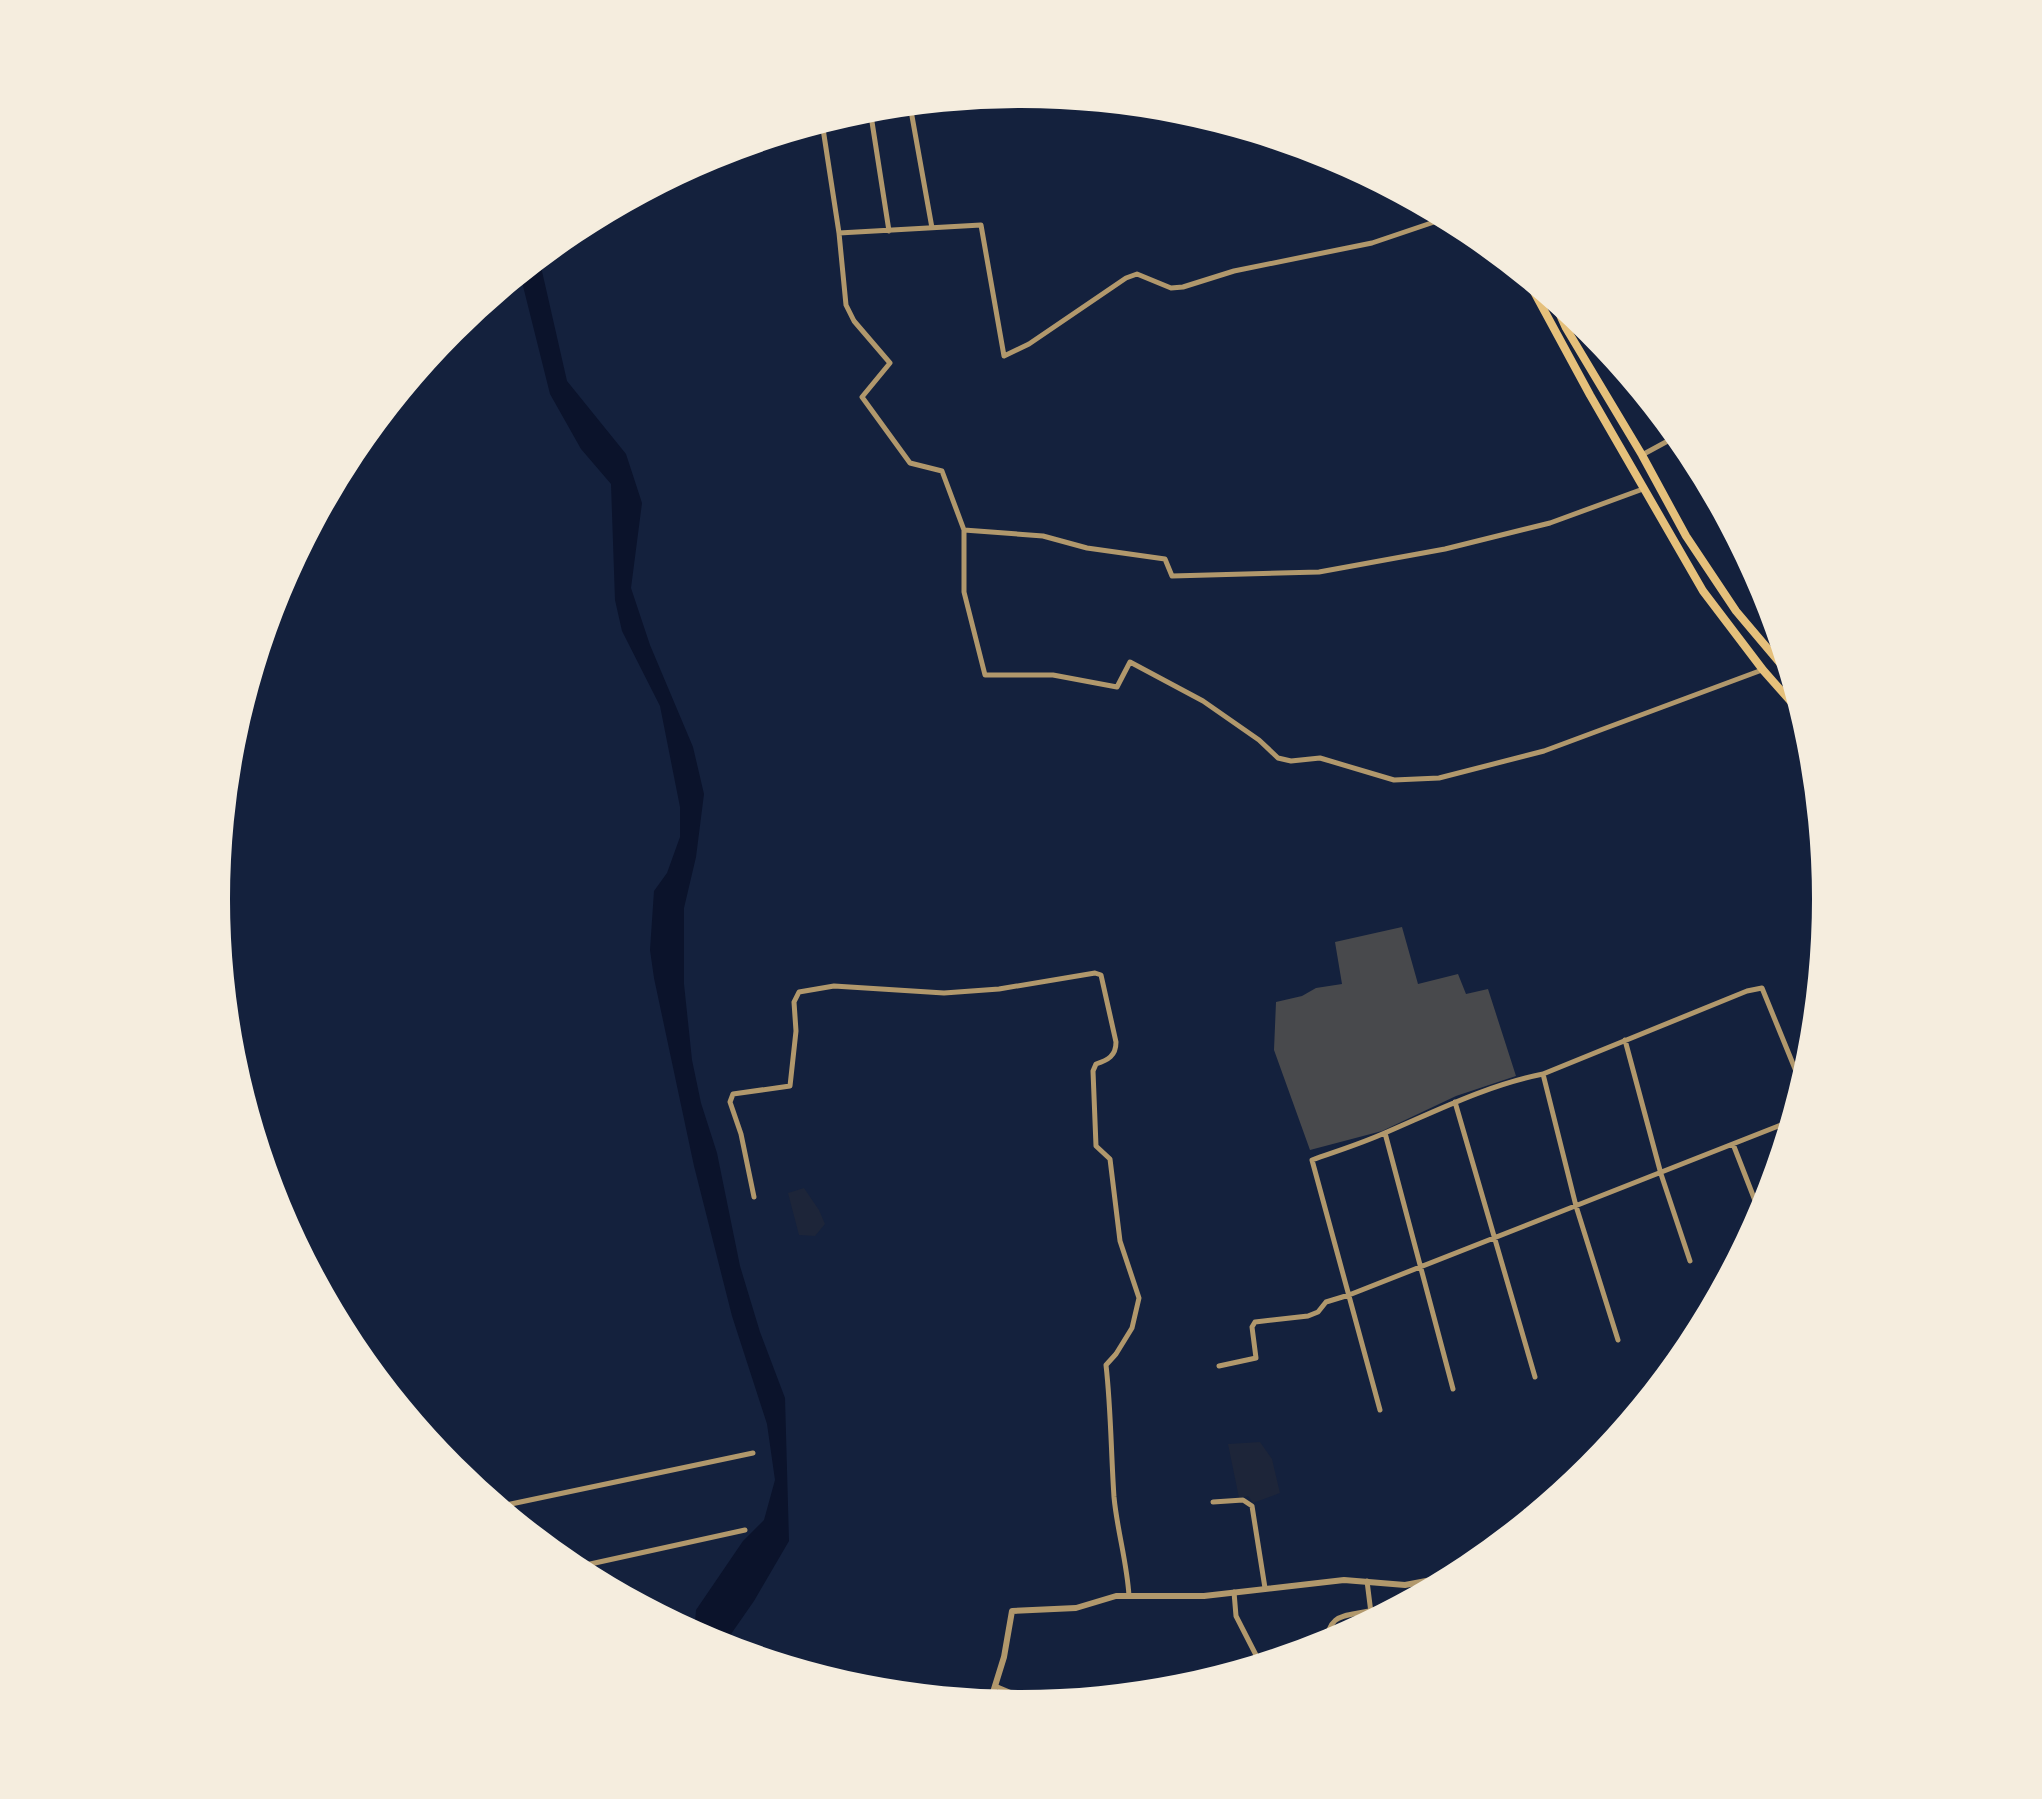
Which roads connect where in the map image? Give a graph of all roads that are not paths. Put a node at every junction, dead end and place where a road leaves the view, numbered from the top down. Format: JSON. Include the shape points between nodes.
{"nodes":[{"id":1,"x":912,"y":116,"type":"edge"},
{"id":2,"x":872,"y":122,"type":"edge"},
{"id":3,"x":824,"y":133,"type":"edge"},
{"id":4,"x":1432,"y":223,"type":"edge"},
{"id":5,"x":932,"y":228,"type":"junction"},
{"id":6,"x":889,"y":231,"type":"junction"},
{"id":7,"x":839,"y":233,"type":"junction"},
{"id":8,"x":1539,"y":301,"type":"edge"},
{"id":9,"x":1564,"y":324,"type":"edge"},
{"id":10,"x":1666,"y":442,"type":"edge"},
{"id":11,"x":1642,"y":455,"type":"junction"},
{"id":12,"x":1643,"y":489,"type":"junction"},
{"id":13,"x":964,"y":530,"type":"junction"},
{"id":14,"x":1773,"y":653,"type":"edge"},
{"id":15,"x":1763,"y":670,"type":"junction"},
{"id":16,"x":1786,"y":696,"type":"edge"},
{"id":17,"x":1625,"y":1040,"type":"junction"},
{"id":18,"x":1794,"y":1067,"type":"edge"},
{"id":19,"x":1543,"y":1074,"type":"junction"},
{"id":20,"x":1455,"y":1102,"type":"junction"},
{"id":21,"x":1779,"y":1126,"type":"edge"},
{"id":22,"x":1385,"y":1133,"type":"junction"},
{"id":23,"x":1733,"y":1144,"type":"junction"},
{"id":24,"x":1661,"y":1174,"type":"junction"},
{"id":25,"x":754,"y":1197,"type":"dead end"},
{"id":26,"x":1754,"y":1197,"type":"edge"},
{"id":27,"x":1576,"y":1206,"type":"junction"},
{"id":28,"x":1495,"y":1238,"type":"junction"},
{"id":29,"x":1690,"y":1261,"type":"dead end"},
{"id":30,"x":1419,"y":1268,"type":"junction"},
{"id":31,"x":1349,"y":1295,"type":"junction"},
{"id":32,"x":1618,"y":1340,"type":"dead end"},
{"id":33,"x":1219,"y":1366,"type":"dead end"},
{"id":34,"x":1535,"y":1377,"type":"dead end"},
{"id":35,"x":1453,"y":1389,"type":"dead end"},
{"id":36,"x":1380,"y":1410,"type":"dead end"},
{"id":37,"x":753,"y":1453,"type":"dead end"},
{"id":38,"x":1213,"y":1502,"type":"dead end"},
{"id":39,"x":510,"y":1504,"type":"edge"},
{"id":40,"x":745,"y":1530,"type":"dead end"},
{"id":41,"x":591,"y":1564,"type":"edge"},
{"id":42,"x":1367,"y":1581,"type":"junction"},
{"id":43,"x":1422,"y":1582,"type":"edge"},
{"id":44,"x":1265,"y":1588,"type":"junction"},
{"id":45,"x":1234,"y":1591,"type":"junction"},
{"id":46,"x":1129,"y":1596,"type":"junction"},
{"id":47,"x":1369,"y":1610,"type":"edge"},
{"id":48,"x":1365,"y":1612,"type":"edge"},
{"id":49,"x":1328,"y":1629,"type":"edge"},
{"id":50,"x":1256,"y":1655,"type":"edge"},
{"id":51,"x":995,"y":1686,"type":"junction"},
{"id":52,"x":994,"y":1690,"type":"edge"},
{"id":53,"x":1005,"y":1690,"type":"edge"}],
"edges":[{"from":1,"to":5,"type":"street"},
{"from":2,"to":6,"type":"street"},
{"from":3,"to":7,"type":"street"},
{"from":4,"to":5,"type":"street","via":[[1372,243],[1234,271],[1183,287],[1171,288],[1137,274],[1004,356],[981,225]]},
{"from":5,"to":6,"type":"street"},
{"from":6,"to":7,"type":"street"},
{"from":7,"to":13,"type":"street","via":[[846,305],[890,363],[862,397],[910,463],[942,471]]},
{"from":8,"to":12,"type":"highway"},
{"from":9,"to":11,"type":"highway"},
{"from":10,"to":11,"type":"street"},
{"from":11,"to":14,"type":"highway","via":[[1686,536]]},
{"from":12,"to":13,"type":"street","via":[[1550,523],[1319,572],[1172,576],[1165,559],[1043,536]]},
{"from":12,"to":15,"type":"highway","via":[[1703,591]]},
{"from":13,"to":15,"type":"street","via":[[964,592],[985,675],[1053,675],[1117,687],[1130,662],[1203,701],[1278,758],[1320,758],[1394,780],[1439,778],[1544,751]]},
{"from":15,"to":16,"type":"highway"},
{"from":17,"to":18,"type":"street","via":[[1762,988]]},
{"from":17,"to":19,"type":"street"},
{"from":17,"to":24,"type":"street"},
{"from":19,"to":20,"type":"street"},
{"from":19,"to":27,"type":"street"},
{"from":20,"to":22,"type":"street"},
{"from":20,"to":28,"type":"street"},
{"from":21,"to":23,"type":"street"},
{"from":22,"to":30,"type":"street"},
{"from":22,"to":31,"type":"street","via":[[1312,1160]]},
{"from":23,"to":24,"type":"street"},
{"from":23,"to":26,"type":"street"},
{"from":24,"to":27,"type":"street"},
{"from":24,"to":29,"type":"street"},
{"from":25,"to":46,"type":"street","via":[[730,1102],[733,1094],[790,1086],[794,1002],[799,992],[834,986],[944,993],[1101,975],[1116,1051],[1093,1071],[1096,1146],[1110,1159],[1120,1241],[1139,1298],[1132,1328],[1106,1365],[1114,1498]]},
{"from":27,"to":28,"type":"street"},
{"from":27,"to":32,"type":"street"},
{"from":28,"to":30,"type":"street"},
{"from":28,"to":34,"type":"street"},
{"from":30,"to":31,"type":"street"},
{"from":30,"to":35,"type":"street"},
{"from":31,"to":33,"type":"street","via":[[1326,1302],[1308,1316],[1255,1322],[1256,1358]]},
{"from":31,"to":36,"type":"street"},
{"from":37,"to":39,"type":"street"},
{"from":38,"to":44,"type":"street","via":[[1243,1500],[1252,1506]]},
{"from":40,"to":41,"type":"street"},
{"from":42,"to":43,"type":"street"},
{"from":42,"to":44,"type":"street"},
{"from":42,"to":47,"type":"street"},
{"from":44,"to":45,"type":"street"},
{"from":45,"to":46,"type":"street"},
{"from":45,"to":50,"type":"street","via":[[1236,1616]]},
{"from":46,"to":51,"type":"street","via":[[1076,1608],[1012,1611]]},
{"from":48,"to":49,"type":"street","via":[[1334,1619]]},
{"from":51,"to":52,"type":"street"},
{"from":51,"to":53,"type":"street"}]}
